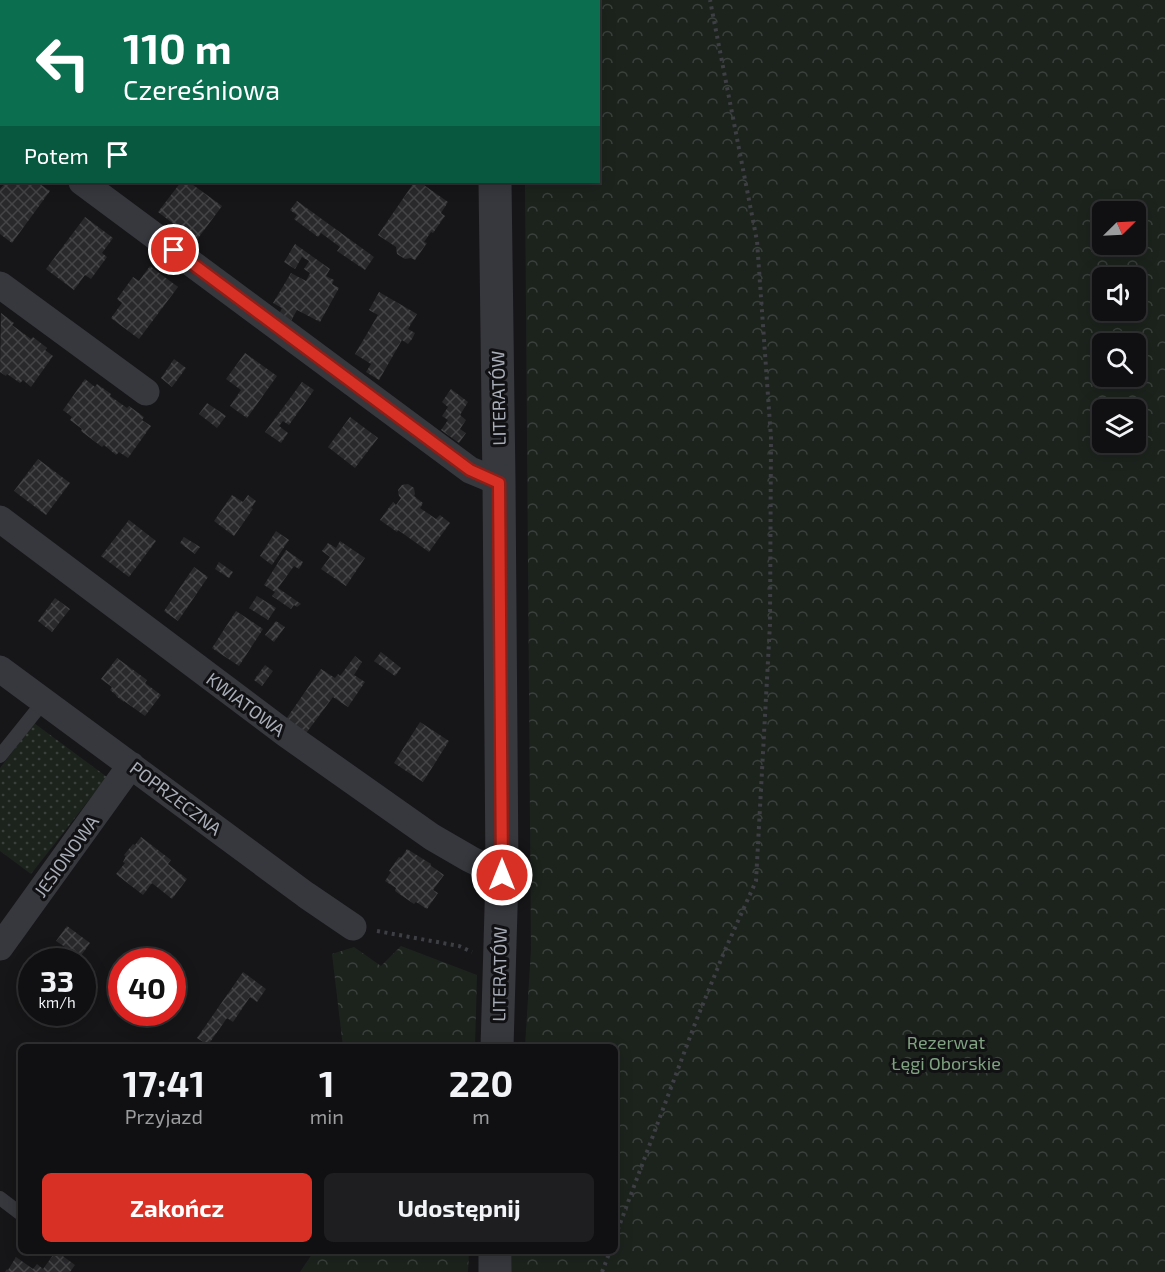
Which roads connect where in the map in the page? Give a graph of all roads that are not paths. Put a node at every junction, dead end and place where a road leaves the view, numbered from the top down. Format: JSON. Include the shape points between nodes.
{"nodes":[{"id":1,"x":83,"y":183,"type":"edge"},
{"id":2,"x":495,"y":183,"type":"edge"},
{"id":3,"x":0,"y":285,"type":"edge"},
{"id":4,"x":146,"y":392,"type":"dead end"},
{"id":5,"x":499,"y":483,"type":"junction"},
{"id":6,"x":0,"y":519,"type":"edge"},
{"id":7,"x":0,"y":669,"type":"edge"},
{"id":8,"x":44,"y":701,"type":"junction"},
{"id":9,"x":0,"y":756,"type":"edge"},
{"id":10,"x":131,"y":765,"type":"junction"},
{"id":11,"x":502,"y":875,"type":"junction"},
{"id":12,"x":353,"y":927,"type":"road end"},
{"id":13,"x":0,"y":947,"type":"edge"},
{"id":14,"x":497,"y":1044,"type":"edge"},
{"id":15,"x":0,"y":1198,"type":"edge"},
{"id":16,"x":18,"y":1212,"type":"edge"},
{"id":17,"x":495,"y":1254,"type":"edge"},
{"id":18,"x":495,"y":1272,"type":"edge"}],
"edges":[{"from":1,"to":5,"type":"street","via":[[470,470]]},
{"from":2,"to":5,"type":"street","name":"LITERATÓW"},
{"from":3,"to":4,"type":"street"},
{"from":5,"to":11,"type":"street","name":"LITERATÓW"},
{"from":6,"to":11,"type":"street","name":"KWIATOWA","via":[[286,734],[432,837]]},
{"from":7,"to":8,"type":"street","name":"POPRZECZNA"},
{"from":8,"to":9,"type":"lane"},
{"from":8,"to":10,"type":"street","name":"POPRZECZNA"},
{"from":10,"to":12,"type":"street","name":"POPRZECZNA"},
{"from":10,"to":13,"type":"street","name":"JESIONOWA"},
{"from":11,"to":14,"type":"street","name":"LITERATÓW"},
{"from":15,"to":16,"type":"lane"},
{"from":17,"to":18,"type":"street"}]}
